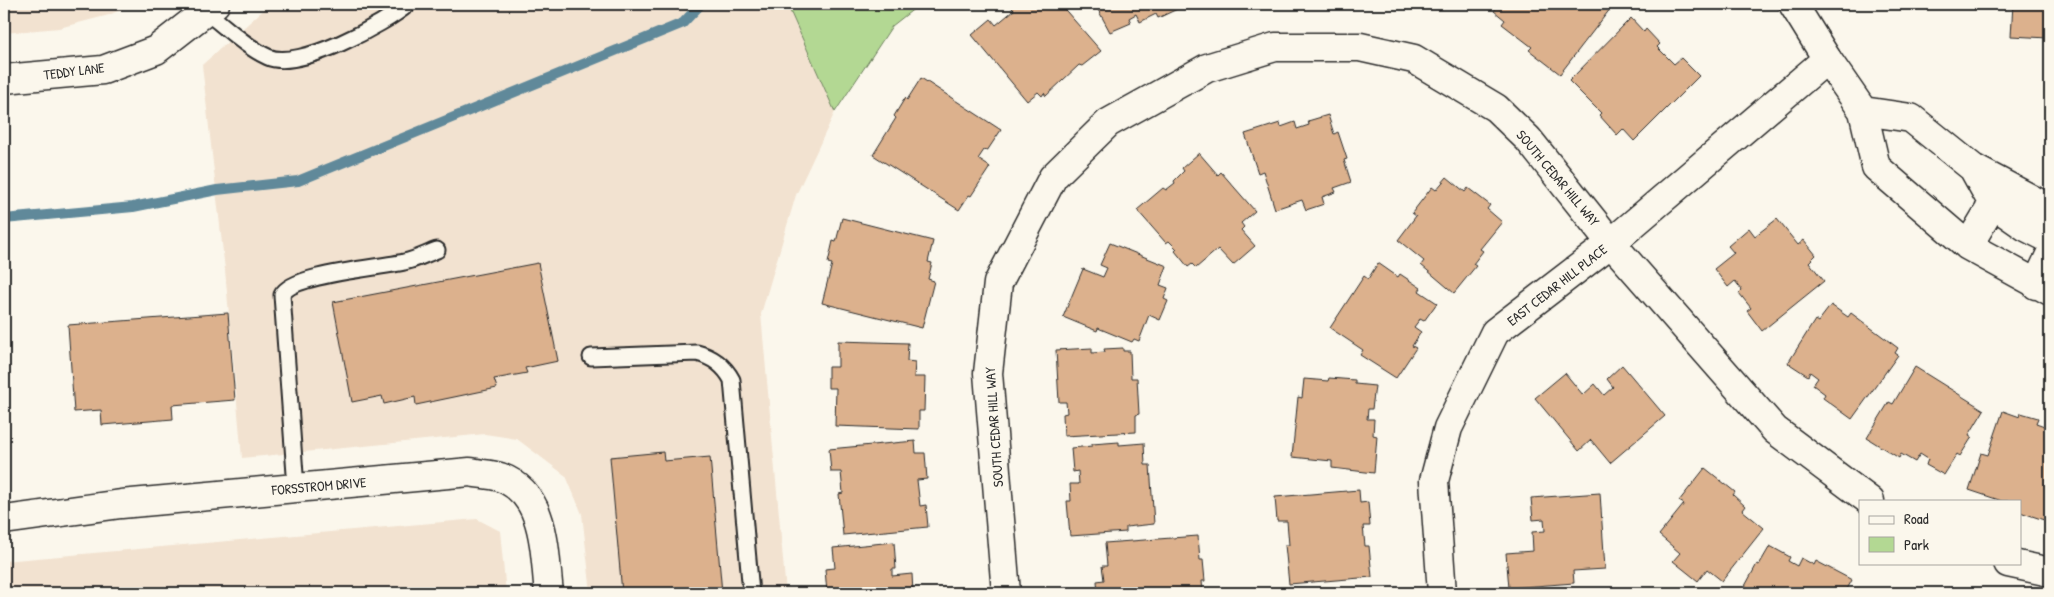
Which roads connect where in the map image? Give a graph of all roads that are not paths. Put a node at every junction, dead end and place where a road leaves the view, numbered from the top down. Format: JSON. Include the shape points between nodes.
{"nodes":[{"id":1,"x":408,"y":4,"type":"edge"},
{"id":2,"x":1793,"y":4,"type":"edge"},
{"id":3,"x":210,"y":8,"type":"edge"},
{"id":4,"x":1827,"y":59,"type":"junction"},
{"id":5,"x":4,"y":79,"type":"edge"},
{"id":6,"x":1863,"y":111,"type":"junction"},
{"id":7,"x":1973,"y":168,"type":"junction"},
{"id":8,"x":1993,"y":204,"type":"junction"},
{"id":9,"x":2050,"y":209,"type":"edge"},
{"id":10,"x":2050,"y":238,"type":"edge"},
{"id":11,"x":1611,"y":243,"type":"junction"},
{"id":12,"x":1968,"y":246,"type":"junction"},
{"id":13,"x":437,"y":250,"type":"dead end"},
{"id":14,"x":2050,"y":255,"type":"edge"},
{"id":15,"x":2043,"y":288,"type":"edge"},
{"id":16,"x":591,"y":357,"type":"dead end"},
{"id":17,"x":296,"y":488,"type":"junction"},
{"id":18,"x":1869,"y":500,"type":"edge"},
{"id":19,"x":4,"y":520,"type":"edge"},
{"id":20,"x":2013,"y":564,"type":"edge"},
{"id":21,"x":2050,"y":572,"type":"edge"},
{"id":22,"x":549,"y":593,"type":"edge"},
{"id":23,"x":751,"y":593,"type":"edge"},
{"id":24,"x":1006,"y":593,"type":"edge"},
{"id":25,"x":1442,"y":593,"type":"edge"}],
"edges":[{"from":1,"to":3,"type":"lane","via":[[360,35],[290,60],[270,58],[252,48]]},
{"from":2,"to":4,"type":"street"},
{"from":3,"to":5,"type":"street","name":"TEDDY LANE","via":[[156,50],[103,70]]},
{"from":4,"to":6,"type":"street"},
{"from":4,"to":11,"type":"street","name":"EAST CEDAR HILL PLACE"},
{"from":6,"to":7,"type":"street","via":[[1911,118]]},
{"from":6,"to":12,"type":"street","via":[[1876,167]]},
{"from":7,"to":8,"type":"street"},
{"from":7,"to":9,"type":"street"},
{"from":8,"to":10,"type":"street","via":[[2026,227]]},
{"from":8,"to":12,"type":"street"},
{"from":11,"to":18,"type":"street","name":"SOUTH CEDAR HILL WAY","via":[[1775,430]]},
{"from":11,"to":24,"type":"street","name":"SOUTH CEDAR HILL WAY","via":[[1528,139],[1496,108],[1414,59],[1360,47],[1274,47],[1207,68],[1108,123],[1053,177],[998,283],[988,374]]},
{"from":11,"to":25,"type":"street","name":"EAST CEDAR HILL PLACE","via":[[1495,332],[1448,428],[1434,481]]},
{"from":12,"to":15,"type":"street"},
{"from":13,"to":17,"type":"lane","via":[[406,262],[303,280],[284,290]]},
{"from":14,"to":15,"type":"street"},
{"from":16,"to":23,"type":"lane","via":[[697,353],[712,357],[726,370],[732,380]]},
{"from":17,"to":19,"type":"street","name":"FORSSTROM DRIVE","via":[[121,504]]},
{"from":17,"to":22,"type":"street","name":"FORSSTROM DRIVE","via":[[470,472],[500,477],[521,489],[535,508]]},
{"from":20,"to":21,"type":"street"}]}
